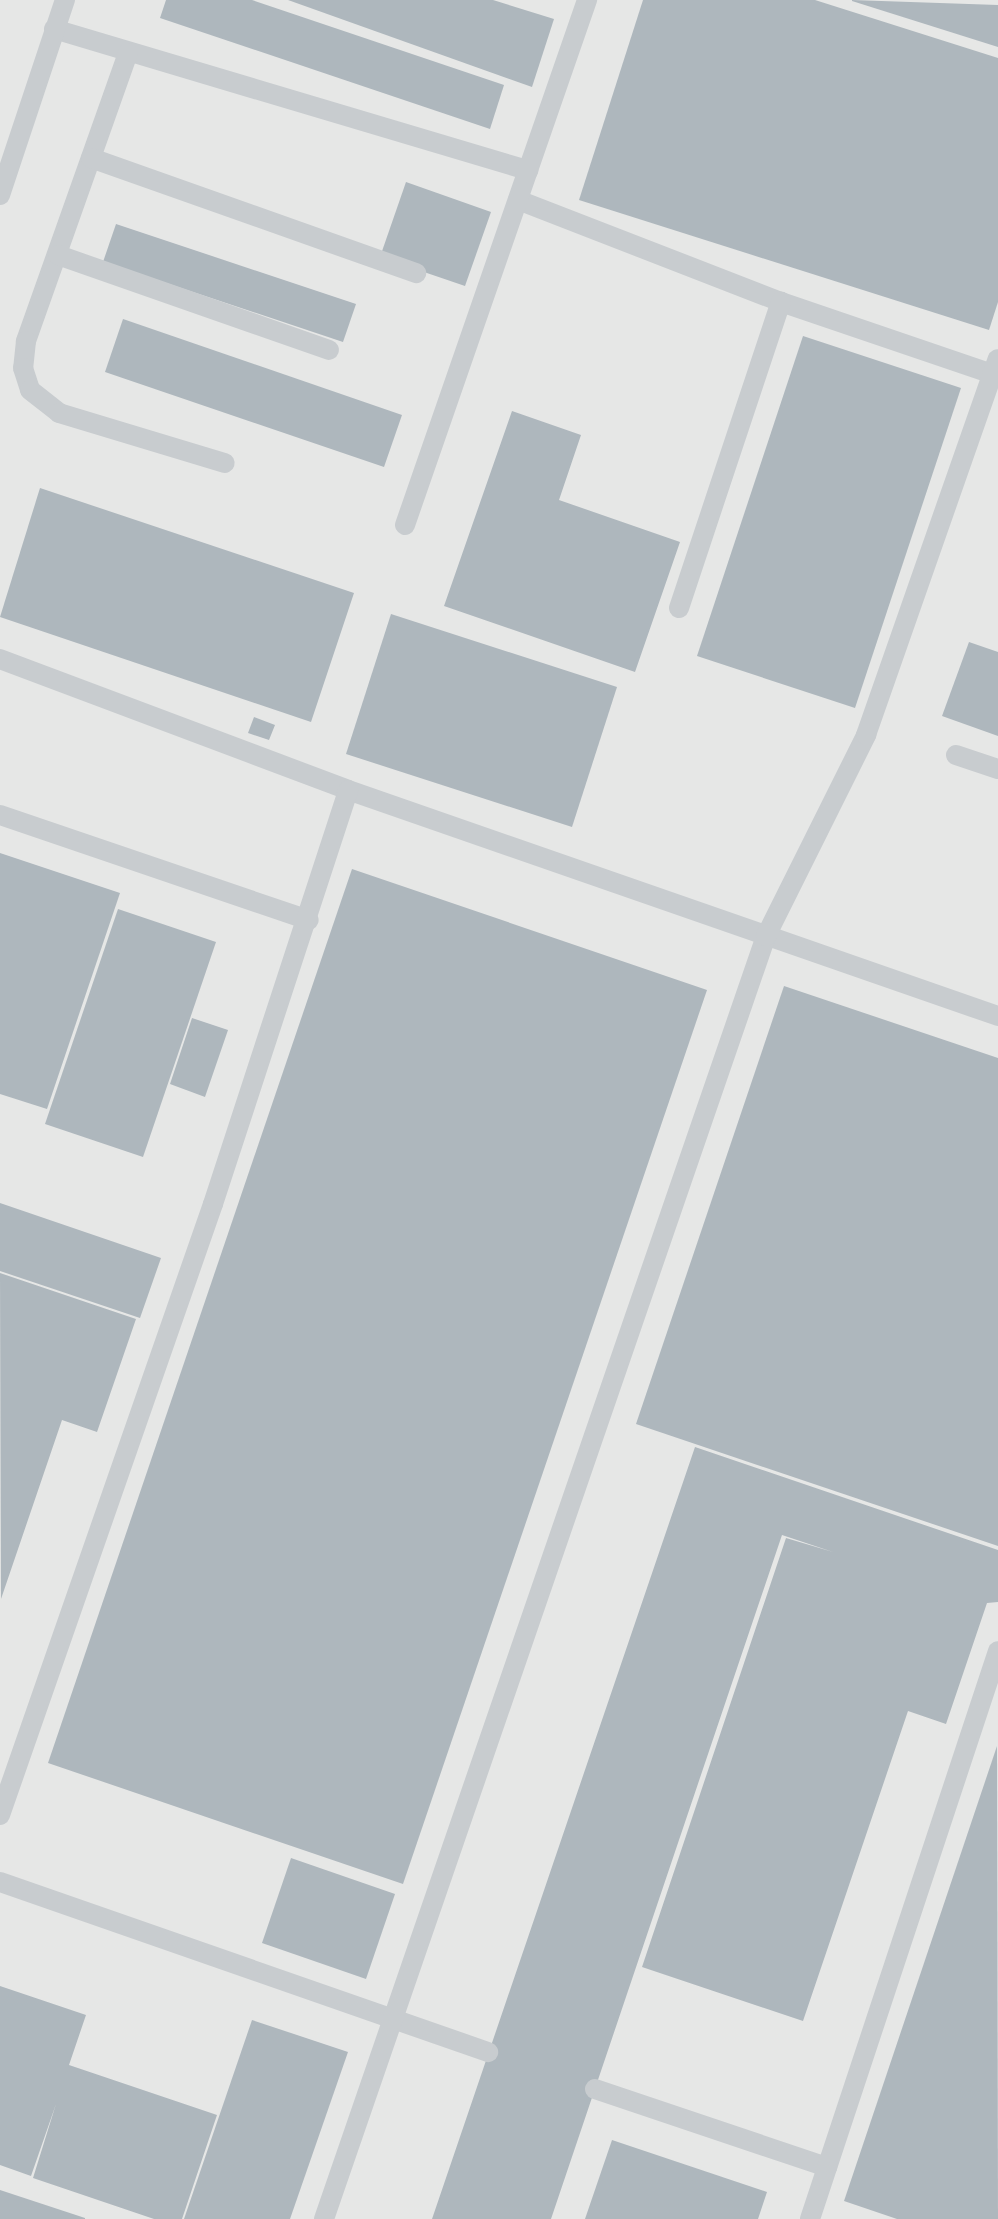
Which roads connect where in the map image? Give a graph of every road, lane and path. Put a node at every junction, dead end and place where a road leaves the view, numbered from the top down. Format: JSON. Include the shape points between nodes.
{"nodes":[{"id":1,"x":65,"y":0,"type":"edge"},
{"id":2,"x":586,"y":0,"type":"edge"},
{"id":3,"x":54,"y":29,"type":"junction"},
{"id":4,"x":128,"y":53,"type":"junction"},
{"id":5,"x":91,"y":158,"type":"junction"},
{"id":6,"x":528,"y":170,"type":"junction"},
{"id":7,"x":0,"y":195,"type":"edge"},
{"id":8,"x":518,"y":200,"type":"junction"},
{"id":9,"x":58,"y":254,"type":"junction"},
{"id":10,"x":416,"y":272,"type":"dead end"},
{"id":11,"x":781,"y":302,"type":"junction"},
{"id":12,"x":329,"y":350,"type":"dead end"},
{"id":13,"x":995,"y":366,"type":"edge"},
{"id":14,"x":226,"y":463,"type":"dead end"},
{"id":15,"x":406,"y":524,"type":"dead end"},
{"id":16,"x":678,"y":608,"type":"dead end"},
{"id":17,"x":0,"y":659,"type":"edge"},
{"id":18,"x":956,"y":755,"type":"dead end"},
{"id":19,"x":998,"y":769,"type":"edge"},
{"id":20,"x":348,"y":790,"type":"junction"},
{"id":21,"x":0,"y":815,"type":"edge"},
{"id":22,"x":310,"y":920,"type":"junction"},
{"id":23,"x":766,"y":936,"type":"junction"},
{"id":24,"x":998,"y":1016,"type":"edge"},
{"id":25,"x":998,"y":1651,"type":"edge"},
{"id":26,"x":0,"y":1815,"type":"edge"},
{"id":27,"x":0,"y":1882,"type":"edge"},
{"id":28,"x":391,"y":2018,"type":"junction"},
{"id":29,"x":488,"y":2052,"type":"dead end"},
{"id":30,"x":595,"y":2088,"type":"dead end"},
{"id":31,"x":827,"y":2167,"type":"junction"},
{"id":32,"x":324,"y":2219,"type":"edge"},
{"id":33,"x":810,"y":2219,"type":"edge"}],
"edges":[{"from":1,"to":3,"type":"lane"},
{"from":2,"to":6,"type":"lane"},
{"from":3,"to":4,"type":"lane"},
{"from":3,"to":7,"type":"lane"},
{"from":4,"to":5,"type":"lane"},
{"from":4,"to":6,"type":"lane"},
{"from":5,"to":9,"type":"lane"},
{"from":5,"to":10,"type":"lane"},
{"from":6,"to":8,"type":"lane"},
{"from":8,"to":11,"type":"lane"},
{"from":8,"to":15,"type":"lane"},
{"from":9,"to":12,"type":"lane"},
{"from":9,"to":14,"type":"lane","via":[[26,340],[22,368],[30,390],[59,413]]},
{"from":11,"to":13,"type":"lane"},
{"from":11,"to":16,"type":"lane"},
{"from":13,"to":23,"type":"lane","via":[[866,736]]},
{"from":17,"to":20,"type":"lane"},
{"from":18,"to":19,"type":"lane"},
{"from":20,"to":22,"type":"lane"},
{"from":20,"to":23,"type":"lane"},
{"from":21,"to":22,"type":"lane"},
{"from":22,"to":26,"type":"lane"},
{"from":23,"to":24,"type":"lane"},
{"from":23,"to":28,"type":"lane"},
{"from":25,"to":31,"type":"lane"},
{"from":27,"to":28,"type":"lane"},
{"from":28,"to":29,"type":"lane"},
{"from":28,"to":32,"type":"lane"},
{"from":30,"to":31,"type":"lane"},
{"from":31,"to":33,"type":"lane"}]}
